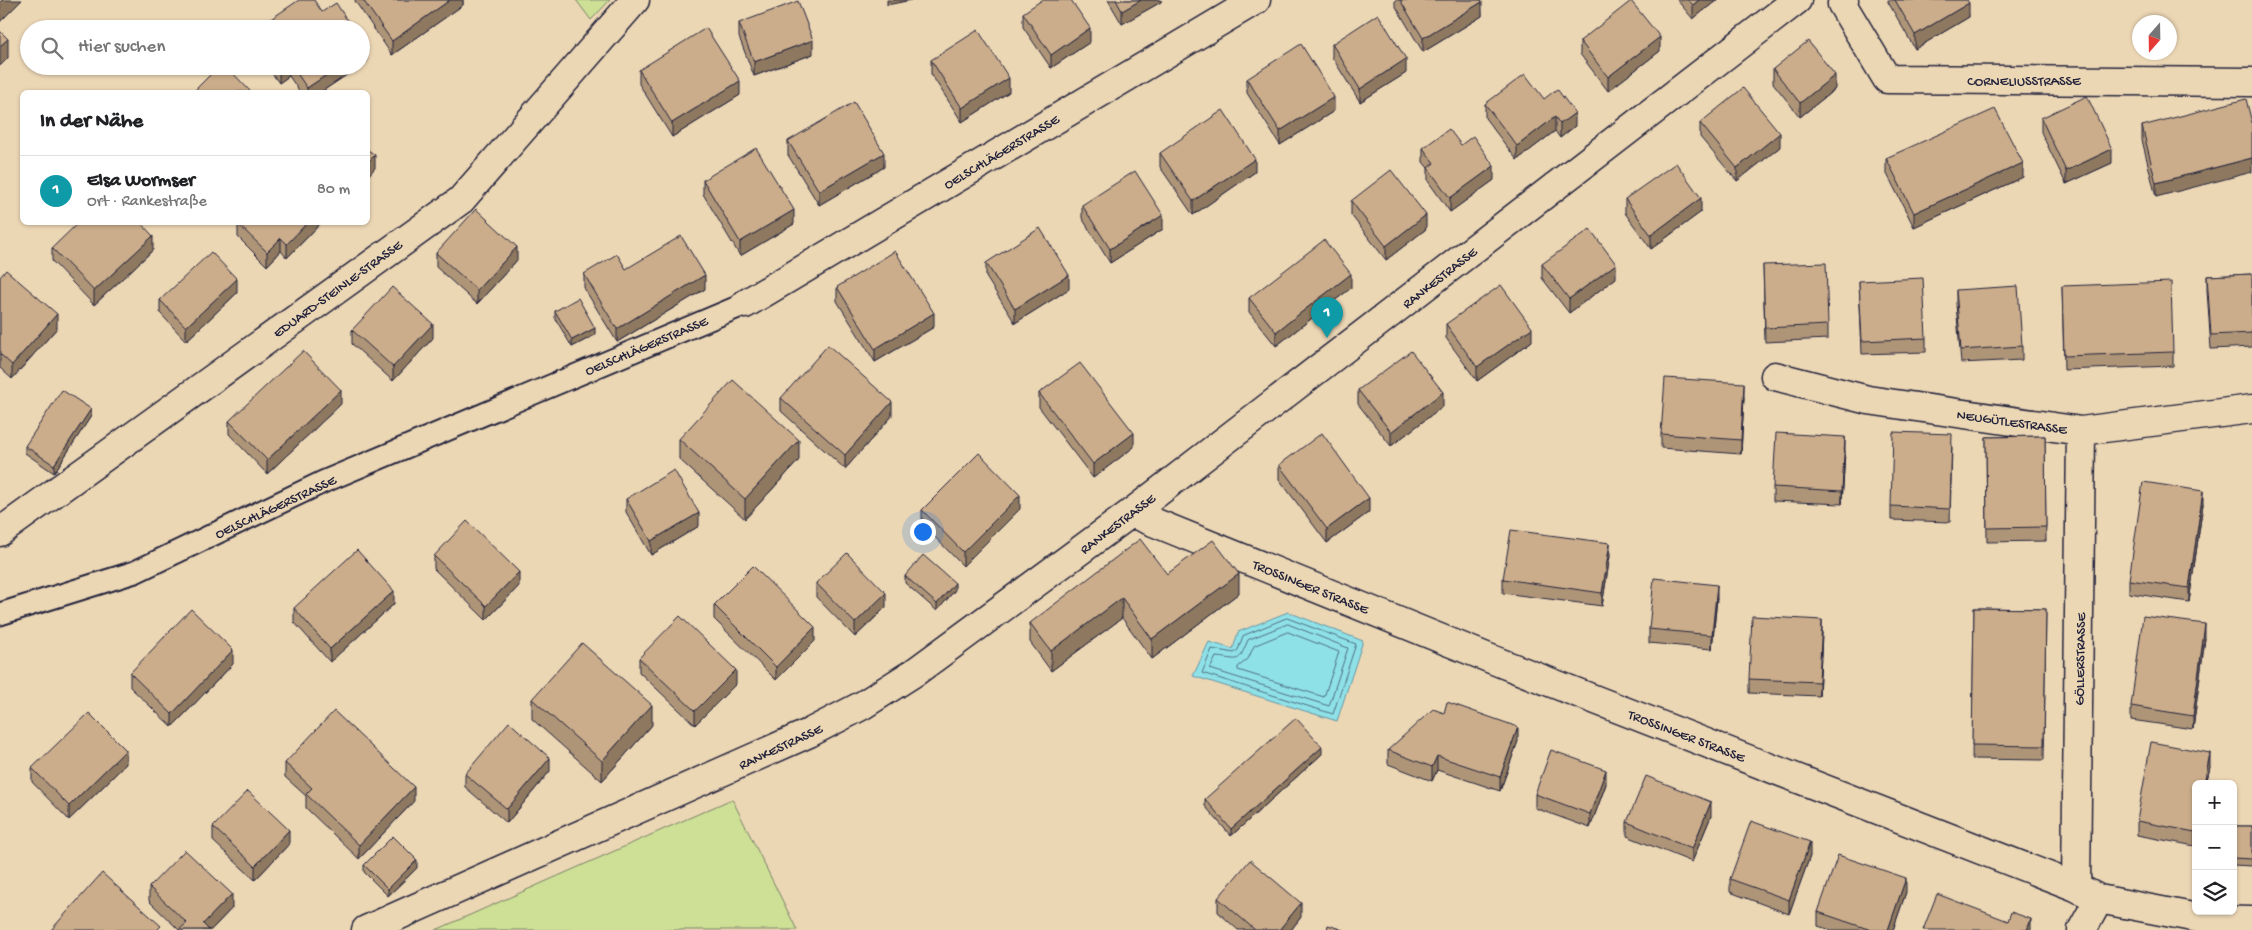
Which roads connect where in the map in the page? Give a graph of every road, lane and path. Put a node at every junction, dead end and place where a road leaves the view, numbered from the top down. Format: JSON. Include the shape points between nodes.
{"nodes":[{"id":1,"x":635,"y":0,"type":"edge"},
{"id":2,"x":1256,"y":0,"type":"edge"},
{"id":3,"x":1797,"y":0,"type":"edge"},
{"id":4,"x":1844,"y":0,"type":"edge"},
{"id":5,"x":2252,"y":82,"type":"edge"},
{"id":6,"x":745,"y":304,"type":"joint"},
{"id":7,"x":1775,"y":376,"type":"dead end"},
{"id":8,"x":2252,"y":409,"type":"edge"},
{"id":9,"x":2081,"y":431,"type":"junction"},
{"id":10,"x":1132,"y":513,"type":"junction"},
{"id":11,"x":0,"y":532,"type":"edge"},
{"id":12,"x":0,"y":614,"type":"edge"},
{"id":13,"x":2088,"y":893,"type":"junction"},
{"id":14,"x":2252,"y":920,"type":"edge"},
{"id":15,"x":366,"y":930,"type":"edge"},
{"id":16,"x":2082,"y":930,"type":"edge"}],
"edges":[{"from":1,"to":11,"type":"street","name":"EDUARD-STEINLE-STRASSE","via":[[461,200]]},
{"from":2,"to":6,"type":"street","name":"OELSCHLÄGERSTRASSE"},
{"from":3,"to":10,"type":"street","name":"RANKESTRASSE"},
{"from":4,"to":5,"type":"street","name":"CORNELIUSSTRASSE","via":[[1842,4],[1888,79]]},
{"from":6,"to":12,"type":"lane","name":"OELSCHLÄGERSTRASSE","via":[[323,482],[135,572]]},
{"from":7,"to":9,"type":"street","name":"NEUGÜTLESTRASSE","via":[[1868,400]]},
{"from":8,"to":9,"type":"street","name":"NEUGÜTLESTRASSE"},
{"from":9,"to":13,"type":"street","name":"GÖLLERSTRASSE"},
{"from":10,"to":13,"type":"street","name":"TROSSINGER STRASSE","via":[[1501,663]]},
{"from":10,"to":15,"type":"street","name":"RANKESTRASSE","via":[[915,672],[863,705],[809,733]]},
{"from":13,"to":14,"type":"street","name":"TROSSINGER STRASSE","via":[[2208,920]]},
{"from":13,"to":16,"type":"street"}]}
